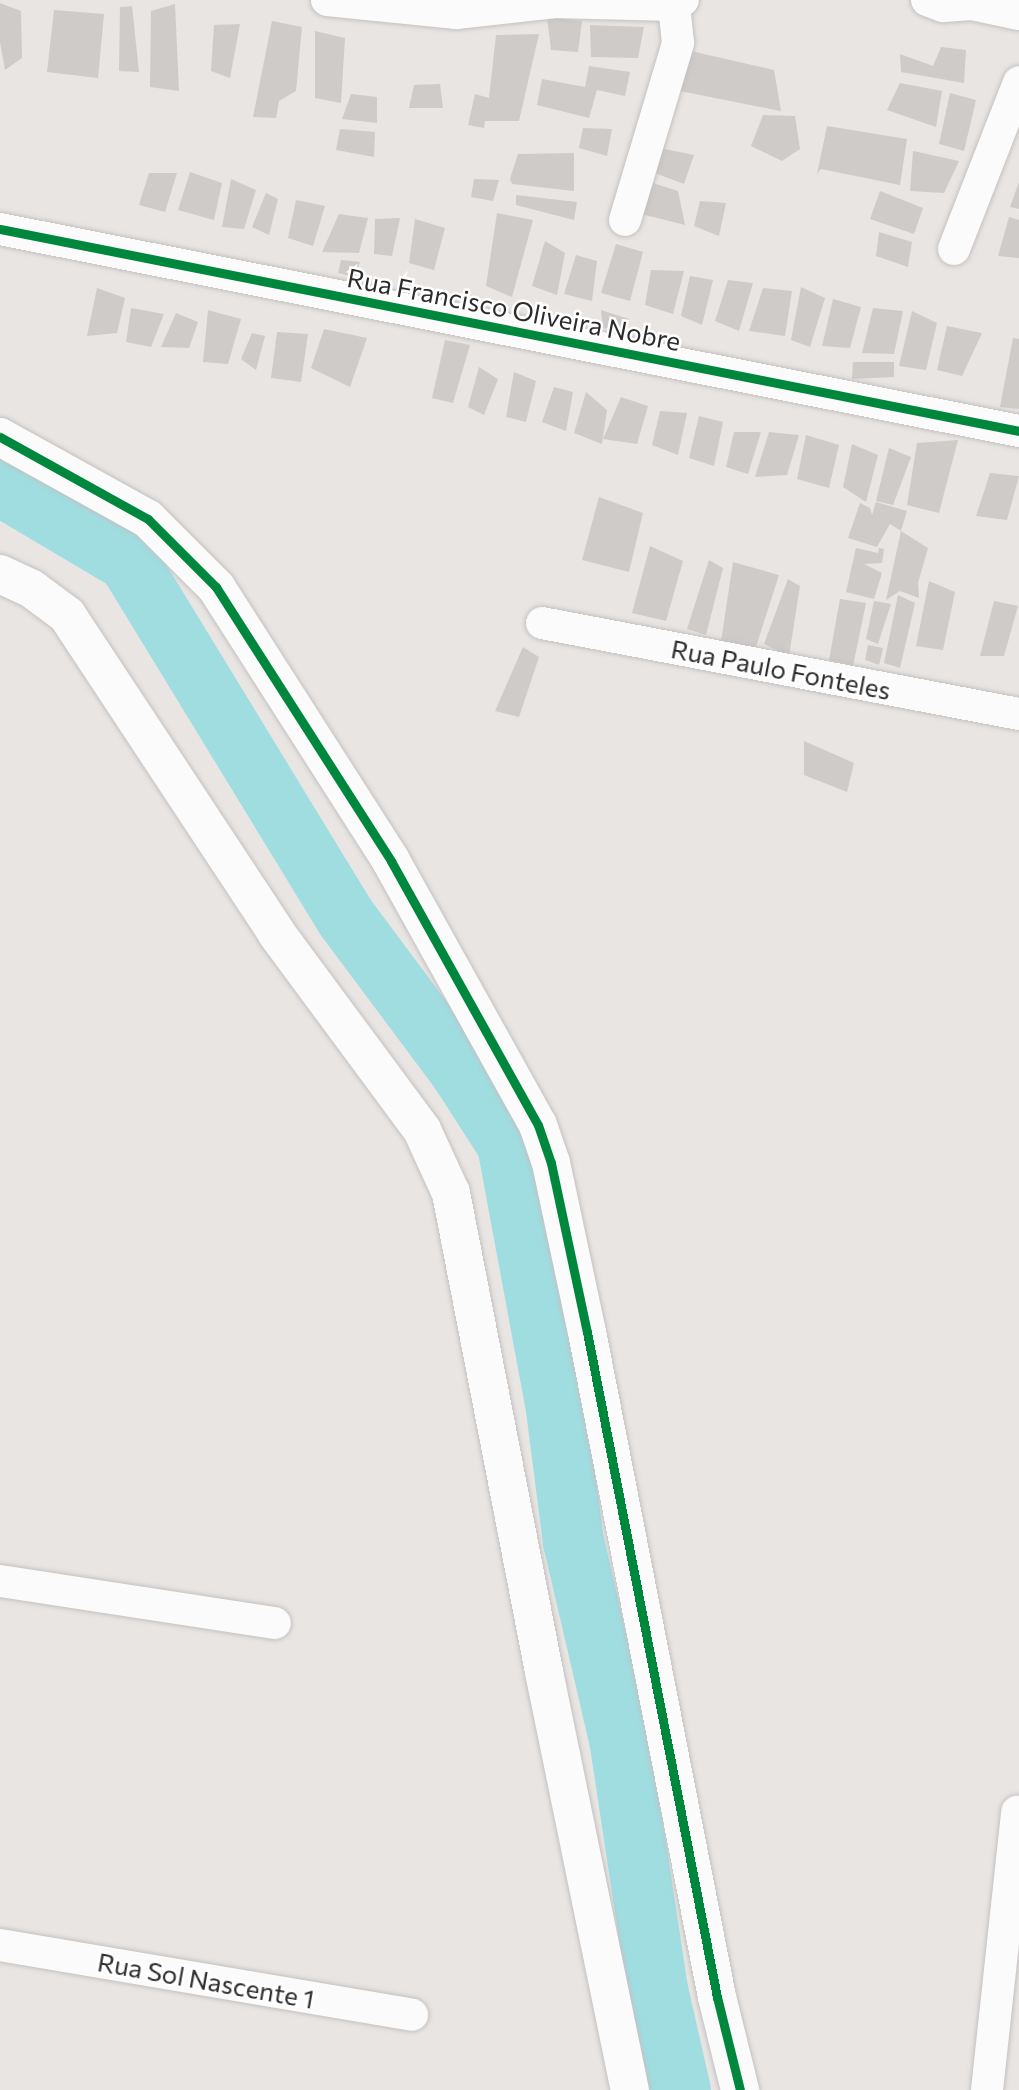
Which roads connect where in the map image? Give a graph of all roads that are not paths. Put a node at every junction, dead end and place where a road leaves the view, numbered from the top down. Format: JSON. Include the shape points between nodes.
{"nodes":[{"id":1,"x":327,"y":0,"type":"edge"},
{"id":2,"x":927,"y":0,"type":"edge"},
{"id":3,"x":678,"y":3,"type":"edge"},
{"id":4,"x":1019,"y":14,"type":"edge"},
{"id":5,"x":1019,"y":82,"type":"edge"},
{"id":6,"x":625,"y":220,"type":"dead end"},
{"id":7,"x":0,"y":229,"type":"edge"},
{"id":8,"x":954,"y":249,"type":"dead end"},
{"id":9,"x":1019,"y":431,"type":"edge"},
{"id":10,"x":0,"y":438,"type":"edge"},
{"id":11,"x":0,"y":574,"type":"edge"},
{"id":12,"x":542,"y":623,"type":"dead end"},
{"id":13,"x":1019,"y":715,"type":"edge"},
{"id":14,"x":0,"y":1581,"type":"edge"},
{"id":15,"x":275,"y":1623,"type":"dead end"},
{"id":16,"x":1017,"y":1812,"type":"dead end"},
{"id":17,"x":0,"y":1945,"type":"edge"},
{"id":18,"x":412,"y":2015,"type":"dead end"},
{"id":19,"x":630,"y":2090,"type":"edge"},
{"id":20,"x":740,"y":2090,"type":"edge"},
{"id":21,"x":988,"y":2090,"type":"edge"}],
"edges":[{"from":1,"to":3,"type":"street","via":[[456,13],[555,2]]},
{"from":2,"to":4,"type":"street","via":[[943,6],[972,4]]},
{"from":3,"to":6,"type":"street","via":[[678,43]]},
{"from":5,"to":8,"type":"street"},
{"from":7,"to":9,"type":"street","name":"Rua Francisco Oliveira Nobre"},
{"from":10,"to":20,"type":"street","via":[[148,519],[216,587],[391,861],[538,1125],[551,1163],[587,1332]]},
{"from":11,"to":19,"type":"street","via":[[32,589],[67,615],[277,934],[422,1130],[451,1193]]},
{"from":12,"to":13,"type":"street","name":"Rua Paulo Fonteles"},
{"from":14,"to":15,"type":"street"},
{"from":16,"to":21,"type":"street"},
{"from":17,"to":18,"type":"street","name":"Rua Sol Nascente 1"}]}
